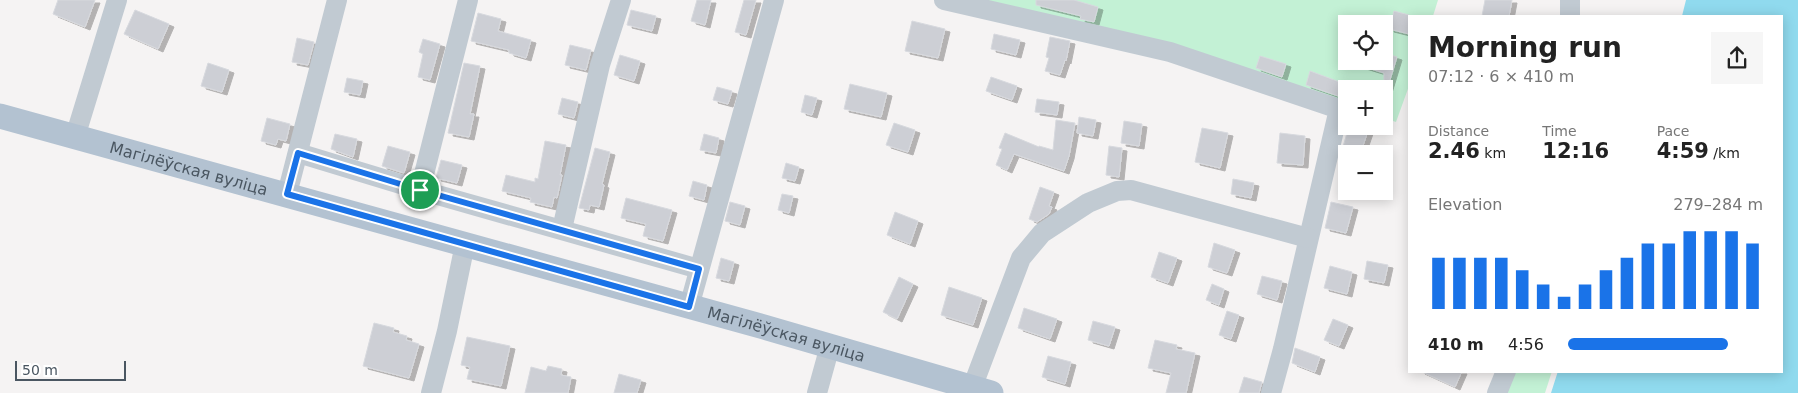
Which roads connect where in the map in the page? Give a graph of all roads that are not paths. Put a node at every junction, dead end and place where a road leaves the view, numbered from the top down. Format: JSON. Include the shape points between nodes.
{"nodes":[{"id":1,"x":117,"y":0,"type":"edge"},
{"id":2,"x":337,"y":0,"type":"edge"},
{"id":3,"x":468,"y":0,"type":"edge"},
{"id":4,"x":621,"y":0,"type":"edge"},
{"id":5,"x":774,"y":0,"type":"edge"},
{"id":6,"x":944,"y":0,"type":"edge"},
{"id":7,"x":1570,"y":0,"type":"edge"},
{"id":8,"x":1570,"y":15,"type":"edge"},
{"id":9,"x":0,"y":116,"type":"edge"},
{"id":10,"x":75,"y":136,"type":"junction"},
{"id":11,"x":298,"y":153,"type":"junction"},
{"id":12,"x":420,"y":190,"type":"junction"},
{"id":13,"x":287,"y":194,"type":"junction"},
{"id":14,"x":562,"y":229,"type":"junction"},
{"id":15,"x":1308,"y":238,"type":"junction"},
{"id":16,"x":465,"y":244,"type":"junction"},
{"id":17,"x":699,"y":269,"type":"junction"},
{"id":18,"x":689,"y":307,"type":"junction"},
{"id":19,"x":830,"y":346,"type":"junction"},
{"id":20,"x":1505,"y":373,"type":"edge"},
{"id":21,"x":981,"y":390,"type":"edge"},
{"id":22,"x":431,"y":393,"type":"edge"},
{"id":23,"x":817,"y":393,"type":"edge"},
{"id":24,"x":1271,"y":393,"type":"edge"},
{"id":25,"x":1496,"y":393,"type":"edge"}],
"edges":[{"from":1,"to":10,"type":"street"},
{"from":2,"to":11,"type":"street"},
{"from":3,"to":12,"type":"street"},
{"from":4,"to":14,"type":"street","via":[[600,65]]},
{"from":5,"to":17,"type":"street"},
{"from":6,"to":15,"type":"street","via":[[1170,52],[1340,109]]},
{"from":7,"to":8,"type":"street"},
{"from":9,"to":10,"type":"main road","name":"Магілёўская вуліца"},
{"from":10,"to":13,"type":"main road","name":"Магілёўская вуліца"},
{"from":11,"to":12,"type":"street"},
{"from":11,"to":13,"type":"street"},
{"from":12,"to":14,"type":"street"},
{"from":13,"to":16,"type":"main road","name":"Магілёўская вуліца"},
{"from":14,"to":17,"type":"street"},
{"from":15,"to":21,"type":"street","via":[[1131,190],[1117,191],[1088,203],[1042,233],[1021,258]]},
{"from":15,"to":24,"type":"street"},
{"from":16,"to":18,"type":"main road","name":"Магілёўская вуліца"},
{"from":16,"to":22,"type":"street"},
{"from":17,"to":18,"type":"street"},
{"from":18,"to":19,"type":"main road","name":"Магілёўская вуліца"},
{"from":19,"to":21,"type":"main road","name":"Магілёўская вуліца"},
{"from":19,"to":23,"type":"street"},
{"from":20,"to":25,"type":"street"}]}
